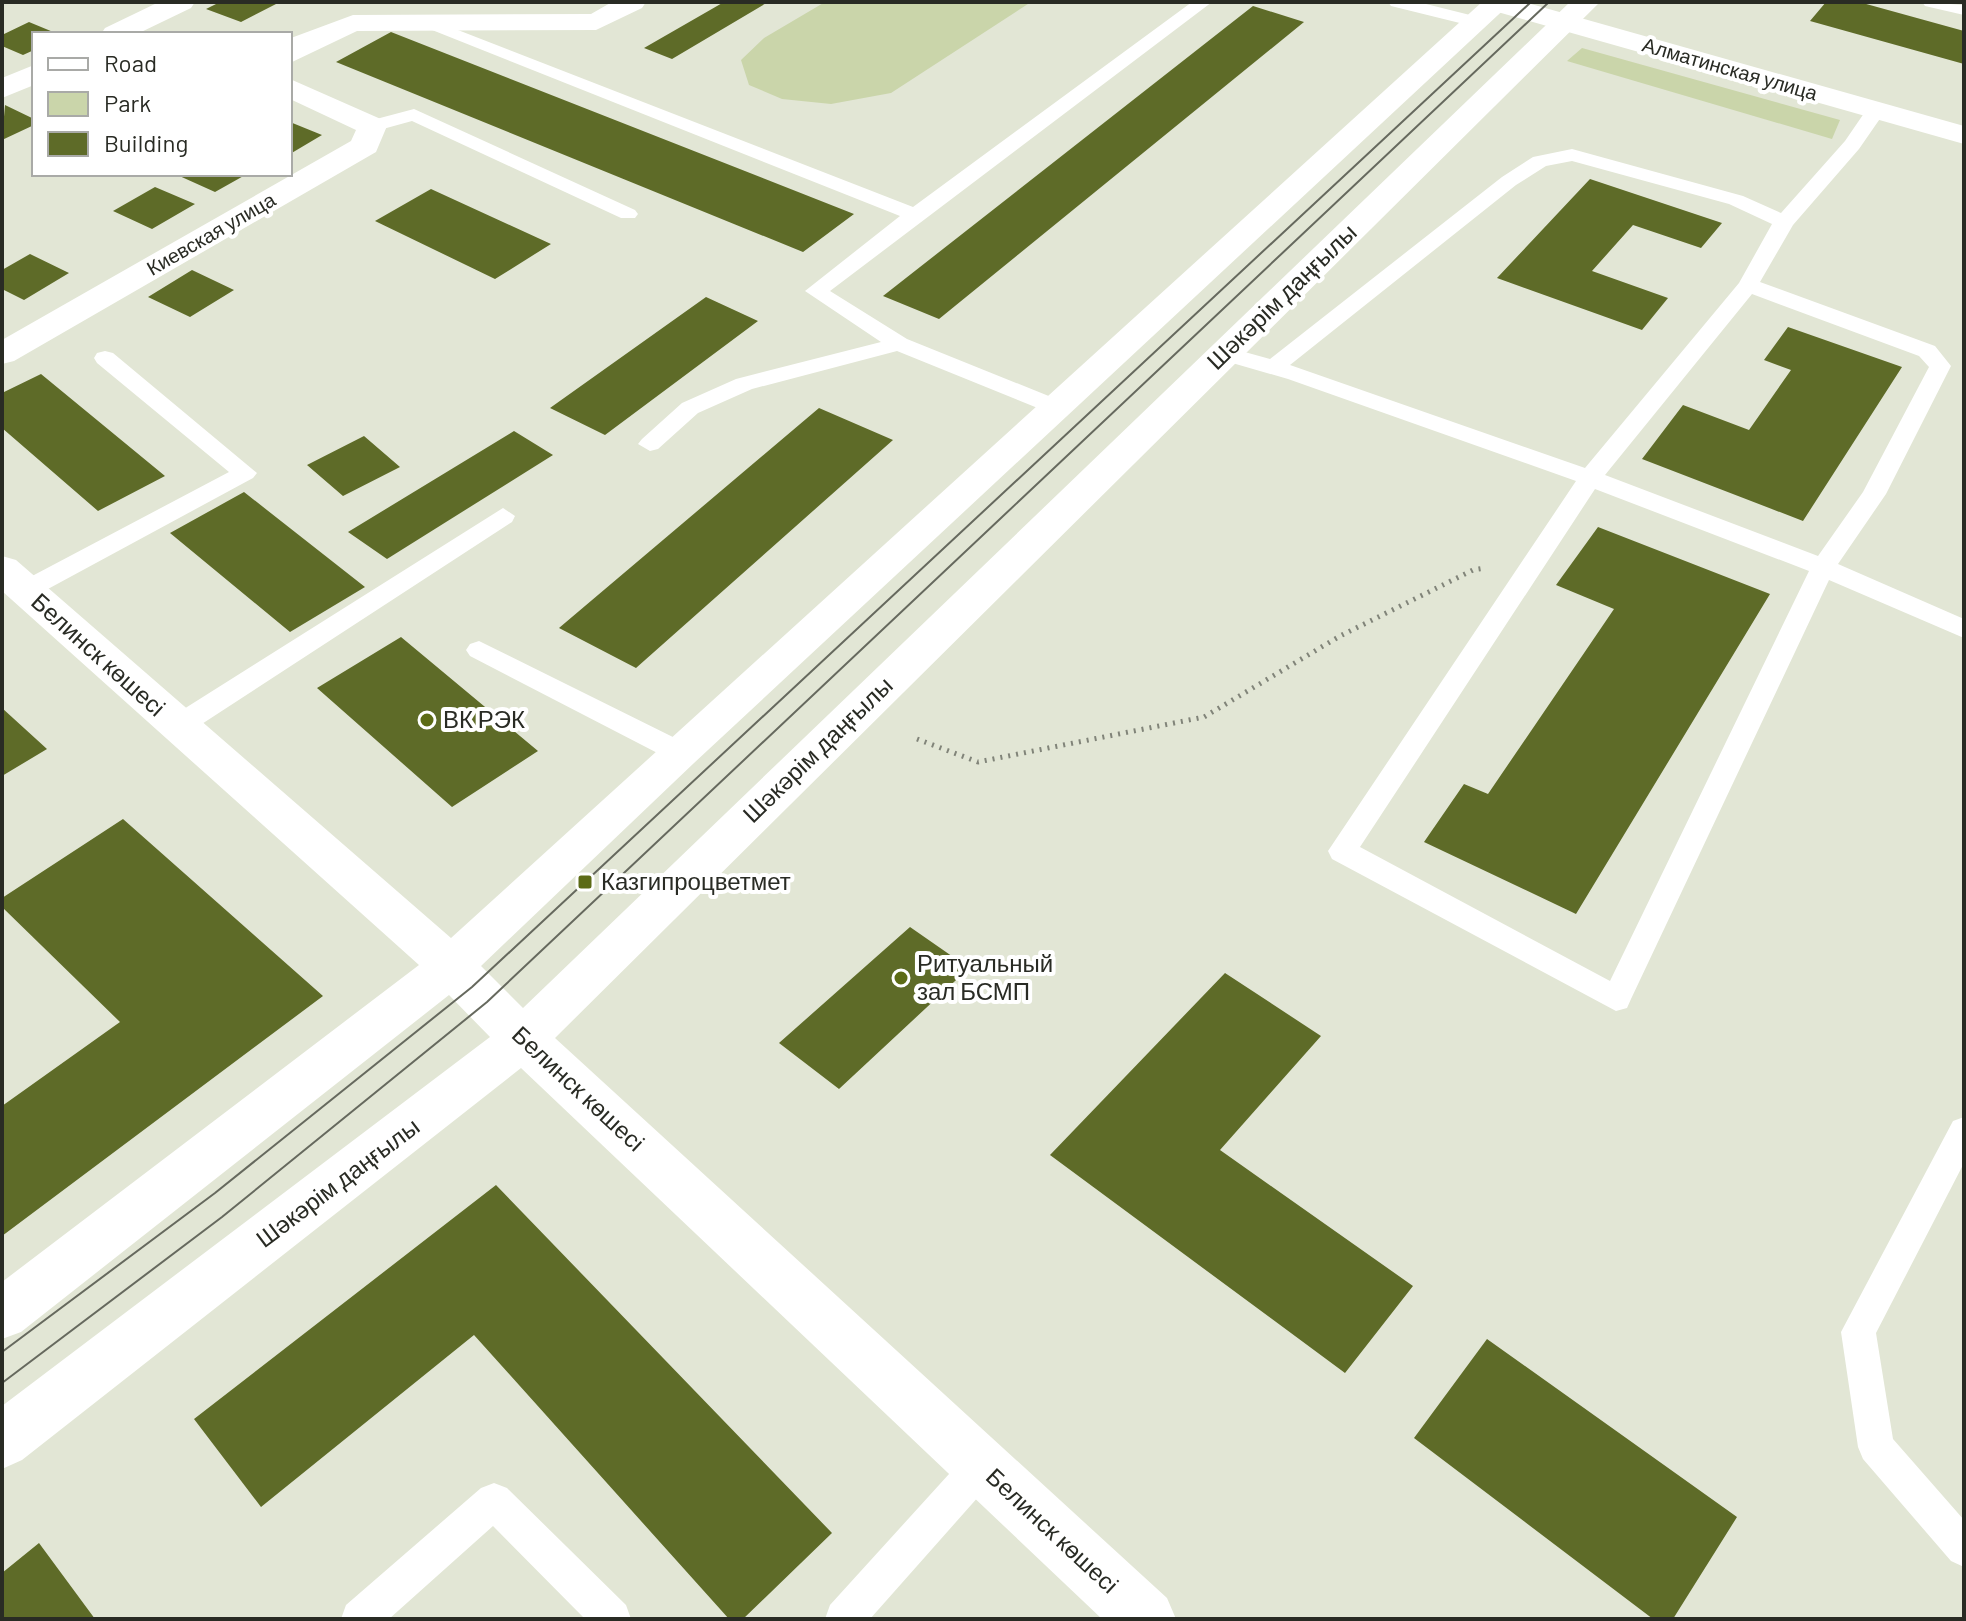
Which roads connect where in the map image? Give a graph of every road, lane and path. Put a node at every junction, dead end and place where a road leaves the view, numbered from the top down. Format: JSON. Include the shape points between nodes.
{"nodes":[{"id":1,"x":181,"y":2,"type":"edge"},
{"id":2,"x":632,"y":2,"type":"edge"},
{"id":3,"x":1203,"y":2,"type":"edge"},
{"id":4,"x":1397,"y":2,"type":"edge"},
{"id":5,"x":1931,"y":2,"type":"edge"},
{"id":6,"x":1490,"y":9,"type":"edge"},
{"id":7,"x":1964,"y":10,"type":"edge"},
{"id":8,"x":1575,"y":12,"type":"edge"},
{"id":9,"x":421,"y":22,"type":"junction"},
{"id":10,"x":119,"y":32,"type":"edge"},
{"id":11,"x":292,"y":52,"type":"edge"},
{"id":12,"x":32,"y":75,"type":"edge"},
{"id":13,"x":2,"y":89,"type":"edge"},
{"id":14,"x":292,"y":89,"type":"edge"},
{"id":15,"x":1876,"y":110,"type":"junction"},
{"id":16,"x":372,"y":126,"type":"junction"},
{"id":17,"x":1964,"y":135,"type":"edge"},
{"id":18,"x":628,"y":214,"type":"dead end"},
{"id":19,"x":915,"y":215,"type":"junction"},
{"id":20,"x":1784,"y":222,"type":"junction"},
{"id":21,"x":1748,"y":285,"type":"junction"},
{"id":22,"x":899,"y":344,"type":"junction"},
{"id":23,"x":1223,"y":353,"type":"junction"},
{"id":24,"x":2,"y":354,"type":"edge"},
{"id":25,"x":105,"y":358,"type":"dead end"},
{"id":26,"x":1274,"y":367,"type":"junction"},
{"id":27,"x":1058,"y":408,"type":"junction"},
{"id":28,"x":650,"y":444,"type":"dead end"},
{"id":29,"x":1590,"y":478,"type":"junction"},
{"id":30,"x":503,"y":516,"type":"dead end"},
{"id":31,"x":1537,"y":558,"type":"junction"},
{"id":32,"x":1823,"y":567,"type":"junction"},
{"id":33,"x":14,"y":580,"type":"edge"},
{"id":34,"x":1964,"y":629,"type":"edge"},
{"id":35,"x":479,"y":650,"type":"dead end"},
{"id":36,"x":178,"y":726,"type":"junction"},
{"id":37,"x":917,"y":739,"type":"dead end"},
{"id":38,"x":679,"y":752,"type":"junction"},
{"id":39,"x":451,"y":966,"type":"junction"},
{"id":40,"x":523,"y":1039,"type":"junction"},
{"id":41,"x":1964,"y":1131,"type":"edge"},
{"id":42,"x":2,"y":1314,"type":"edge"},
{"id":43,"x":2,"y":1441,"type":"edge"},
{"id":44,"x":982,"y":1465,"type":"junction"},
{"id":45,"x":1964,"y":1548,"type":"edge"},
{"id":46,"x":360,"y":1619,"type":"edge"},
{"id":47,"x":612,"y":1619,"type":"edge"},
{"id":48,"x":844,"y":1619,"type":"edge"},
{"id":49,"x":1146,"y":1619,"type":"edge"}],
"edges":[{"from":1,"to":10,"type":"main road"},
{"from":2,"to":9,"type":"main road","via":[[596,22]]},
{"from":3,"to":19,"type":"lane"},
{"from":4,"to":6,"type":"lane"},
{"from":5,"to":7,"type":"lane"},
{"from":6,"to":8,"type":"main road","name":"Алматинская улица"},
{"from":6,"to":27,"type":"main road"},
{"from":8,"to":15,"type":"main road","name":"Алматинская улица"},
{"from":8,"to":23,"type":"main road","name":"Шәкәрім даңғылы"},
{"from":9,"to":11,"type":"main road","via":[[353,23]]},
{"from":9,"to":19,"type":"lane"},
{"from":12,"to":13,"type":"main road"},
{"from":14,"to":16,"type":"main road"},
{"from":15,"to":17,"type":"main road","name":"Алматинская улица"},
{"from":15,"to":20,"type":"lane"},
{"from":16,"to":18,"type":"lane","via":[[414,115]]},
{"from":16,"to":24,"type":"main road","name":"Киевская улица","via":[[365,146]]},
{"from":19,"to":22,"type":"lane","via":[[816,291]]},
{"from":20,"to":21,"type":"lane"},
{"from":20,"to":26,"type":"lane","via":[[1736,200],[1572,155],[1540,161]]},
{"from":21,"to":29,"type":"lane"},
{"from":21,"to":32,"type":"lane","via":[[1927,351],[1940,366],[1874,494]]},
{"from":22,"to":27,"type":"lane"},
{"from":22,"to":28,"type":"lane","via":[[744,384],[690,408]]},
{"from":23,"to":26,"type":"lane"},
{"from":23,"to":40,"type":"main road","name":"Шәкәрім даңғылы"},
{"from":25,"to":33,"type":"lane","via":[[245,473]]},
{"from":26,"to":29,"type":"lane"},
{"from":27,"to":38,"type":"main road"},
{"from":29,"to":31,"type":"lane"},
{"from":29,"to":32,"type":"lane"},
{"from":30,"to":36,"type":"lane"},
{"from":31,"to":32,"type":"lane","via":[[1342,851],[1616,999]]},
{"from":31,"to":37,"type":"path","via":[[1473,570],[1340,636],[1204,717],[978,762]]},
{"from":32,"to":34,"type":"lane"},
{"from":33,"to":36,"type":"main road","name":"Белинск көшесі"},
{"from":35,"to":38,"type":"lane"},
{"from":36,"to":39,"type":"main road","name":"Белинск көшесі"},
{"from":38,"to":39,"type":"main road"},
{"from":39,"to":40,"type":"main road","name":"Белинск көшесі"},
{"from":39,"to":42,"type":"main road"},
{"from":40,"to":43,"type":"main road","name":"Шәкәрім даңғылы"},
{"from":40,"to":44,"type":"main road","name":"Белинск көшесі"},
{"from":41,"to":45,"type":"lane","via":[[1858,1332],[1876,1447]]},
{"from":44,"to":48,"type":"lane"},
{"from":44,"to":49,"type":"main road","name":"Белинск көшесі"},
{"from":46,"to":47,"type":"lane","via":[[494,1501]]}]}
